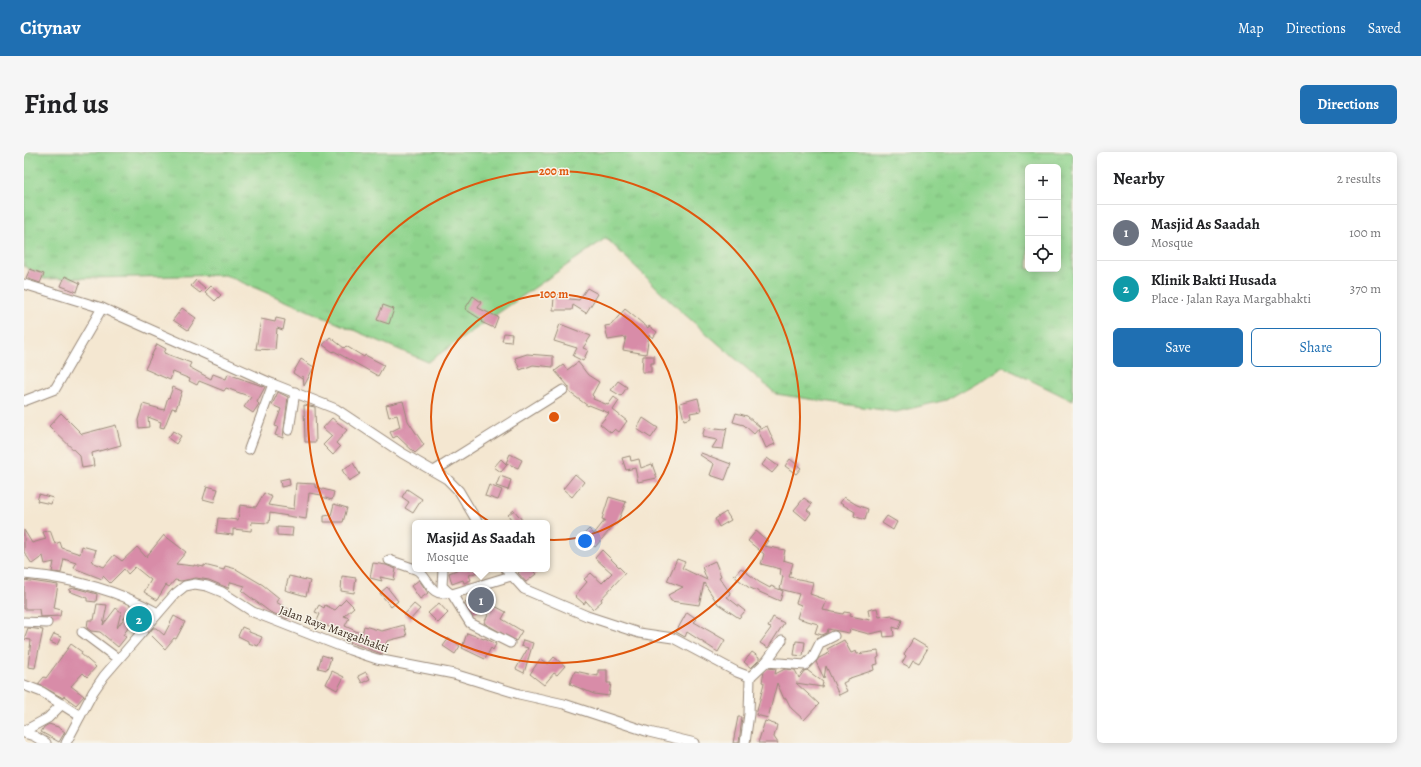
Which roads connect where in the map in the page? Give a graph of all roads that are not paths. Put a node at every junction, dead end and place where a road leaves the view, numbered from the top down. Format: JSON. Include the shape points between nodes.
{"nodes":[{"id":1,"x":24,"y":284,"type":"edge"},
{"id":2,"x":102,"y":308,"type":"junction"},
{"id":3,"x":273,"y":384,"type":"junction"},
{"id":4,"x":563,"y":390,"type":"dead end"},
{"id":5,"x":295,"y":392,"type":"junction"},
{"id":6,"x":24,"y":400,"type":"edge"},
{"id":7,"x":289,"y":430,"type":"dead end"},
{"id":8,"x":249,"y":448,"type":"dead end"},
{"id":9,"x":434,"y":471,"type":"junction"},
{"id":10,"x":476,"y":520,"type":"edge"},
{"id":11,"x":389,"y":560,"type":"dead end"},
{"id":12,"x":412,"y":568,"type":"edge"},
{"id":13,"x":420,"y":572,"type":"edge"},
{"id":14,"x":443,"y":572,"type":"edge"},
{"id":15,"x":509,"y":573,"type":"edge"},
{"id":16,"x":24,"y":574,"type":"edge"},
{"id":17,"x":450,"y":593,"type":"junction"},
{"id":18,"x":158,"y":613,"type":"junction"},
{"id":19,"x":24,"y":622,"type":"edge"},
{"id":20,"x":47,"y":623,"type":"dead end"},
{"id":21,"x":82,"y":632,"type":"dead end"},
{"id":22,"x":834,"y":636,"type":"dead end"},
{"id":23,"x":782,"y":640,"type":"dead end"},
{"id":24,"x":510,"y":643,"type":"dead end"},
{"id":25,"x":118,"y":659,"type":"junction"},
{"id":26,"x":766,"y":662,"type":"junction"},
{"id":27,"x":750,"y":677,"type":"junction"},
{"id":28,"x":24,"y":685,"type":"edge"},
{"id":29,"x":62,"y":704,"type":"junction"},
{"id":30,"x":80,"y":716,"type":"junction"},
{"id":31,"x":24,"y":732,"type":"edge"},
{"id":32,"x":46,"y":743,"type":"edge"},
{"id":33,"x":66,"y":743,"type":"edge"},
{"id":34,"x":695,"y":743,"type":"edge"},
{"id":35,"x":745,"y":743,"type":"edge"}],
"edges":[{"from":1,"to":2,"type":"street"},
{"from":2,"to":3,"type":"street"},
{"from":2,"to":6,"type":"street","via":[[55,389]]},
{"from":3,"to":5,"type":"street"},
{"from":3,"to":8,"type":"street"},
{"from":4,"to":9,"type":"street"},
{"from":5,"to":7,"type":"street"},
{"from":5,"to":9,"type":"street","via":[[336,409]]},
{"from":9,"to":10,"type":"street","via":[[447,479],[459,492]]},
{"from":11,"to":12,"type":"street"},
{"from":13,"to":17,"type":"street","via":[[435,592]]},
{"from":14,"to":17,"type":"street","via":[[441,582]]},
{"from":15,"to":17,"type":"street"},
{"from":15,"to":27,"type":"street","via":[[524,589],[570,609],[639,633],[673,638]]},
{"from":16,"to":18,"type":"street","via":[[82,583],[134,601]]},
{"from":17,"to":24,"type":"street","via":[[470,623]]},
{"from":18,"to":25,"type":"street","name":"Jalan Raya Margabhakti"},
{"from":18,"to":34,"type":"street","name":"Jalan Raya Margabhakti","via":[[185,586],[207,586],[222,592],[253,612],[371,657],[454,674],[519,694],[564,704],[649,732]]},
{"from":19,"to":20,"type":"street"},
{"from":21,"to":25,"type":"street"},
{"from":22,"to":26,"type":"street","via":[[820,643],[813,657],[805,665]]},
{"from":23,"to":26,"type":"street"},
{"from":25,"to":30,"type":"street","name":"Jalan Raya Margabhakti","via":[[93,692]]},
{"from":26,"to":27,"type":"street"},
{"from":27,"to":35,"type":"street"},
{"from":28,"to":29,"type":"street"},
{"from":29,"to":30,"type":"street"},
{"from":29,"to":31,"type":"street","via":[[48,718]]},
{"from":30,"to":33,"type":"street","name":"Jalan Raya Margabhakti"},
{"from":31,"to":32,"type":"street"}]}
